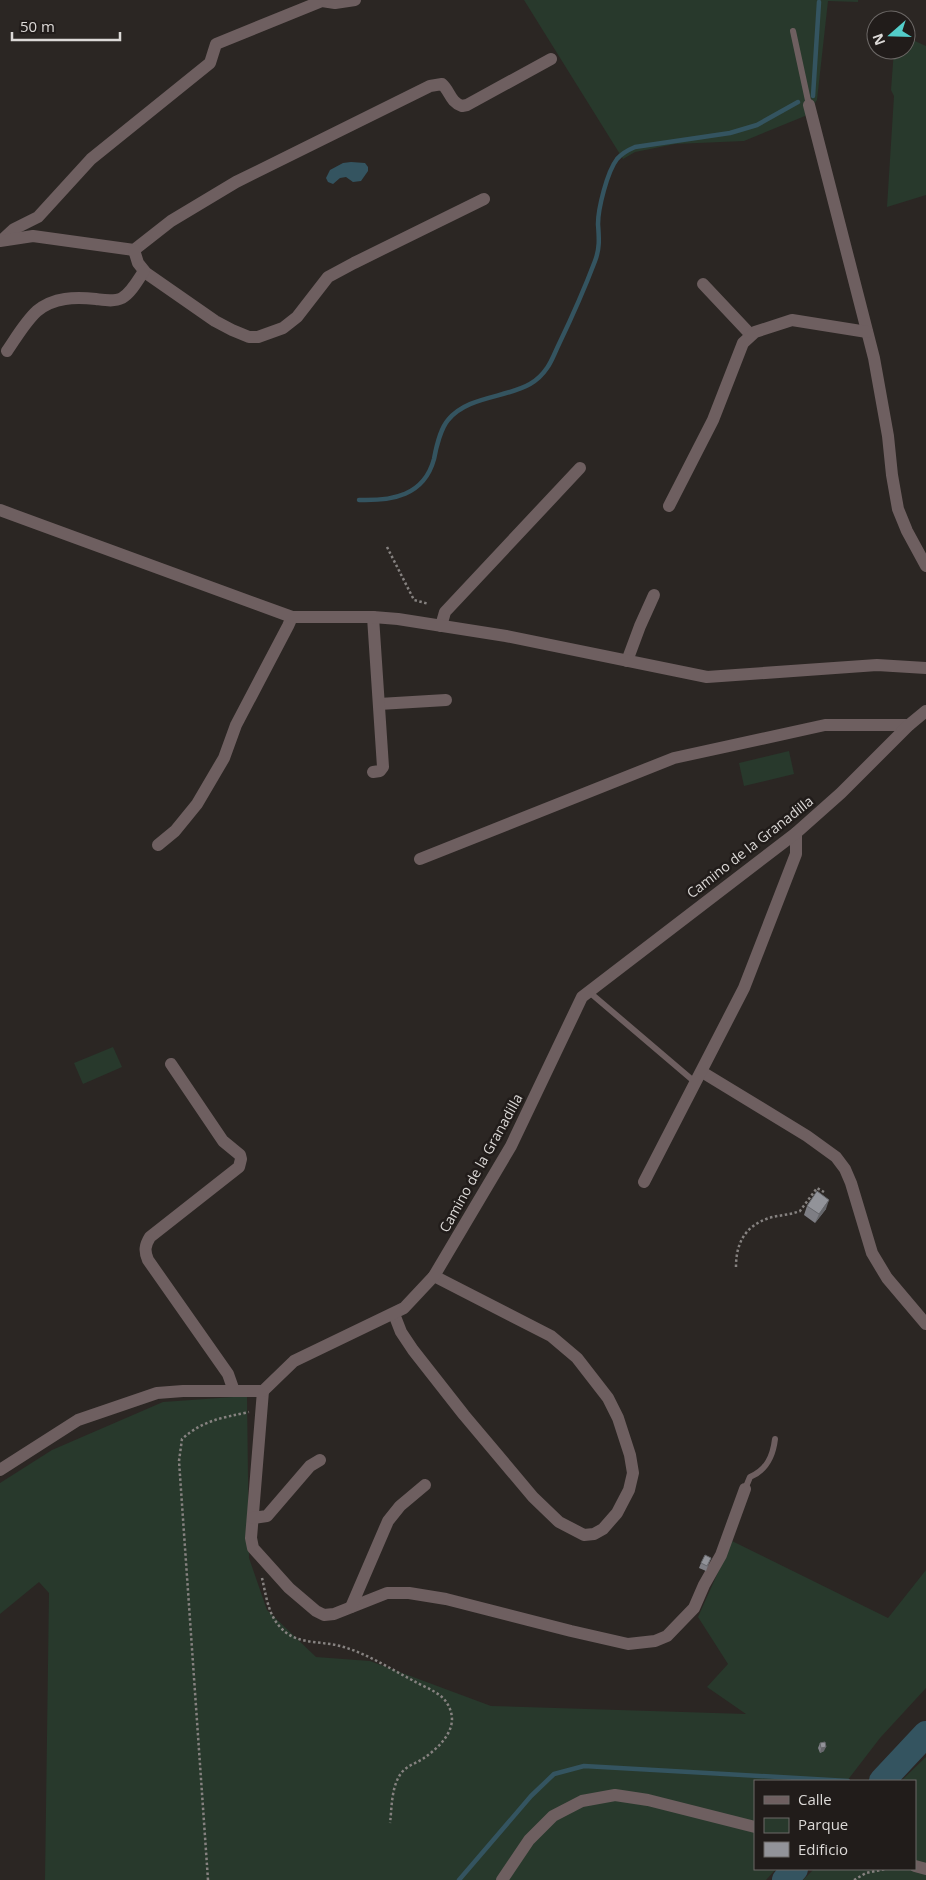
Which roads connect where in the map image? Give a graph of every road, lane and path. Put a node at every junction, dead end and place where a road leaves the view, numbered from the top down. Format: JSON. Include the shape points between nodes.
{"nodes":[{"id":1,"x":355,"y":0,"type":"edge"},
{"id":2,"x":322,"y":1,"type":"edge"},
{"id":3,"x":793,"y":31,"type":"dead end"},
{"id":4,"x":551,"y":59,"type":"dead end"},
{"id":5,"x":809,"y":105,"type":"joint"},
{"id":6,"x":484,"y":199,"type":"dead end"},
{"id":7,"x":1,"y":240,"type":"edge"},
{"id":8,"x":134,"y":250,"type":"junction"},
{"id":9,"x":144,"y":271,"type":"junction"},
{"id":10,"x":703,"y":284,"type":"dead end"},
{"id":11,"x":868,"y":332,"type":"junction"},
{"id":12,"x":751,"y":334,"type":"junction"},
{"id":13,"x":7,"y":351,"type":"dead end"},
{"id":14,"x":580,"y":468,"type":"dead end"},
{"id":15,"x":669,"y":506,"type":"dead end"},
{"id":16,"x":0,"y":510,"type":"edge"},
{"id":17,"x":387,"y":547,"type":"dead end"},
{"id":18,"x":926,"y":566,"type":"edge"},
{"id":19,"x":654,"y":595,"type":"dead end"},
{"id":20,"x":429,"y":604,"type":"dead end"},
{"id":21,"x":292,"y":616,"type":"junction"},
{"id":22,"x":373,"y":617,"type":"junction"},
{"id":23,"x":440,"y":626,"type":"junction"},
{"id":24,"x":628,"y":661,"type":"junction"},
{"id":25,"x":926,"y":668,"type":"edge"},
{"id":26,"x":446,"y":700,"type":"dead end"},
{"id":27,"x":379,"y":704,"type":"junction"},
{"id":28,"x":926,"y":711,"type":"edge"},
{"id":29,"x":909,"y":725,"type":"junction"},
{"id":30,"x":373,"y":772,"type":"dead end"},
{"id":31,"x":796,"y":833,"type":"junction"},
{"id":32,"x":158,"y":845,"type":"dead end"},
{"id":33,"x":420,"y":858,"type":"dead end"},
{"id":34,"x":588,"y":991,"type":"junction"},
{"id":35,"x":172,"y":1064,"type":"dead end"},
{"id":36,"x":702,"y":1072,"type":"junction"},
{"id":37,"x":696,"y":1084,"type":"junction"},
{"id":38,"x":644,"y":1182,"type":"dead end"},
{"id":39,"x":824,"y":1192,"type":"dead end"},
{"id":40,"x":736,"y":1267,"type":"dead end"},
{"id":41,"x":434,"y":1276,"type":"junction"},
{"id":42,"x":394,"y":1314,"type":"junction"},
{"id":43,"x":926,"y":1324,"type":"edge"},
{"id":44,"x":234,"y":1391,"type":"junction"},
{"id":45,"x":263,"y":1391,"type":"junction"},
{"id":46,"x":261,"y":1406,"type":"junction"},
{"id":47,"x":775,"y":1439,"type":"dead end"},
{"id":48,"x":320,"y":1460,"type":"dead end"},
{"id":49,"x":0,"y":1470,"type":"edge"},
{"id":50,"x":425,"y":1485,"type":"dead end"},
{"id":51,"x":744,"y":1489,"type":"joint"},
{"id":52,"x":252,"y":1518,"type":"junction"},
{"id":53,"x":261,"y":1575,"type":"dead end"},
{"id":54,"x":351,"y":1607,"type":"junction"},
{"id":55,"x":390,"y":1823,"type":"dead end"},
{"id":56,"x":754,"y":1828,"type":"edge"},
{"id":57,"x":881,"y":1870,"type":"edge"},
{"id":58,"x":208,"y":1880,"type":"edge"},
{"id":59,"x":502,"y":1880,"type":"edge"},
{"id":60,"x":854,"y":1880,"type":"edge"}],
"edges":[{"from":1,"to":2,"type":"street"},
{"from":2,"to":7,"type":"street","via":[[216,44],[210,63],[91,159],[38,217]]},
{"from":3,"to":5,"type":"lane"},
{"from":4,"to":8,"type":"street","via":[[467,105],[458,105],[442,84],[430,86],[236,182],[171,221]]},
{"from":5,"to":11,"type":"street"},
{"from":6,"to":9,"type":"street","via":[[328,277],[297,317],[283,328],[258,337],[249,337],[215,321]]},
{"from":7,"to":8,"type":"street","via":[[33,236]]},
{"from":8,"to":9,"type":"street"},
{"from":9,"to":13,"type":"street","via":[[127,295],[121,298],[80,297],[49,304],[28,322]]},
{"from":10,"to":12,"type":"street"},
{"from":11,"to":12,"type":"street","via":[[792,320]]},
{"from":11,"to":18,"type":"street","via":[[898,509]]},
{"from":12,"to":15,"type":"street","via":[[743,343],[713,420]]},
{"from":14,"to":23,"type":"street","via":[[445,612]]},
{"from":16,"to":21,"type":"street"},
{"from":17,"to":20,"type":"path","via":[[414,600]]},
{"from":19,"to":24,"type":"street"},
{"from":21,"to":22,"type":"street"},
{"from":21,"to":32,"type":"street","via":[[236,725],[224,758],[197,804],[175,831]]},
{"from":22,"to":23,"type":"street"},
{"from":22,"to":27,"type":"street"},
{"from":23,"to":24,"type":"street"},
{"from":24,"to":25,"type":"street","via":[[707,677],[877,665]]},
{"from":26,"to":27,"type":"street"},
{"from":27,"to":30,"type":"street","via":[[384,767]]},
{"from":28,"to":29,"type":"street","name":"Camino de la Granadilla"},
{"from":29,"to":31,"type":"street","name":"Camino de la Granadilla","via":[[842,793]]},
{"from":29,"to":33,"type":"street","via":[[825,725],[674,758]]},
{"from":31,"to":34,"type":"street","name":"Camino de la Granadilla"},
{"from":31,"to":36,"type":"street","via":[[796,854],[779,900],[744,988]]},
{"from":34,"to":37,"type":"lane"},
{"from":34,"to":41,"type":"street","name":"Camino de la Granadilla","via":[[511,1146]]},
{"from":35,"to":44,"type":"street","via":[[223,1141],[238,1152],[241,1164],[150,1237],[146,1254],[228,1374]]},
{"from":36,"to":37,"type":"street"},
{"from":36,"to":43,"type":"street","via":[[836,1157],[851,1183],[872,1253],[887,1278]]},
{"from":37,"to":38,"type":"street"},
{"from":39,"to":40,"type":"path","via":[[817,1188],[800,1211],[757,1223],[738,1245]]},
{"from":41,"to":42,"type":"street","name":"Camino de la Granadilla","via":[[404,1308]]},
{"from":41,"to":42,"type":"street","via":[[552,1336],[577,1358],[608,1398],[618,1418],[633,1473],[629,1490],[603,1529],[584,1535],[559,1522],[533,1497],[413,1350]]},
{"from":42,"to":45,"type":"street","name":"Camino de la Granadilla","via":[[294,1362]]},
{"from":44,"to":45,"type":"street"},
{"from":44,"to":49,"type":"street","via":[[156,1393],[78,1420]]},
{"from":45,"to":46,"type":"street"},
{"from":46,"to":52,"type":"street"},
{"from":46,"to":58,"type":"path","via":[[195,1428],[182,1439],[179,1461]]},
{"from":47,"to":51,"type":"lane","via":[[767,1464],[750,1477]]},
{"from":48,"to":52,"type":"street","via":[[310,1466],[266,1516]]},
{"from":50,"to":54,"type":"street","via":[[388,1521]]},
{"from":51,"to":54,"type":"street","via":[[722,1555],[694,1608],[667,1636],[655,1641],[628,1644],[446,1599],[409,1593],[387,1593]]},
{"from":52,"to":54,"type":"street","via":[[253,1548],[289,1588],[324,1615]]},
{"from":53,"to":55,"type":"path","via":[[272,1615],[280,1628],[308,1642],[336,1645],[362,1654],[438,1694],[450,1708],[452,1726],[448,1735],[423,1759],[402,1772],[396,1784]]},
{"from":56,"to":59,"type":"street","via":[[648,1800],[615,1795],[582,1801],[553,1816],[529,1840]]},
{"from":57,"to":60,"type":"path"}]}
